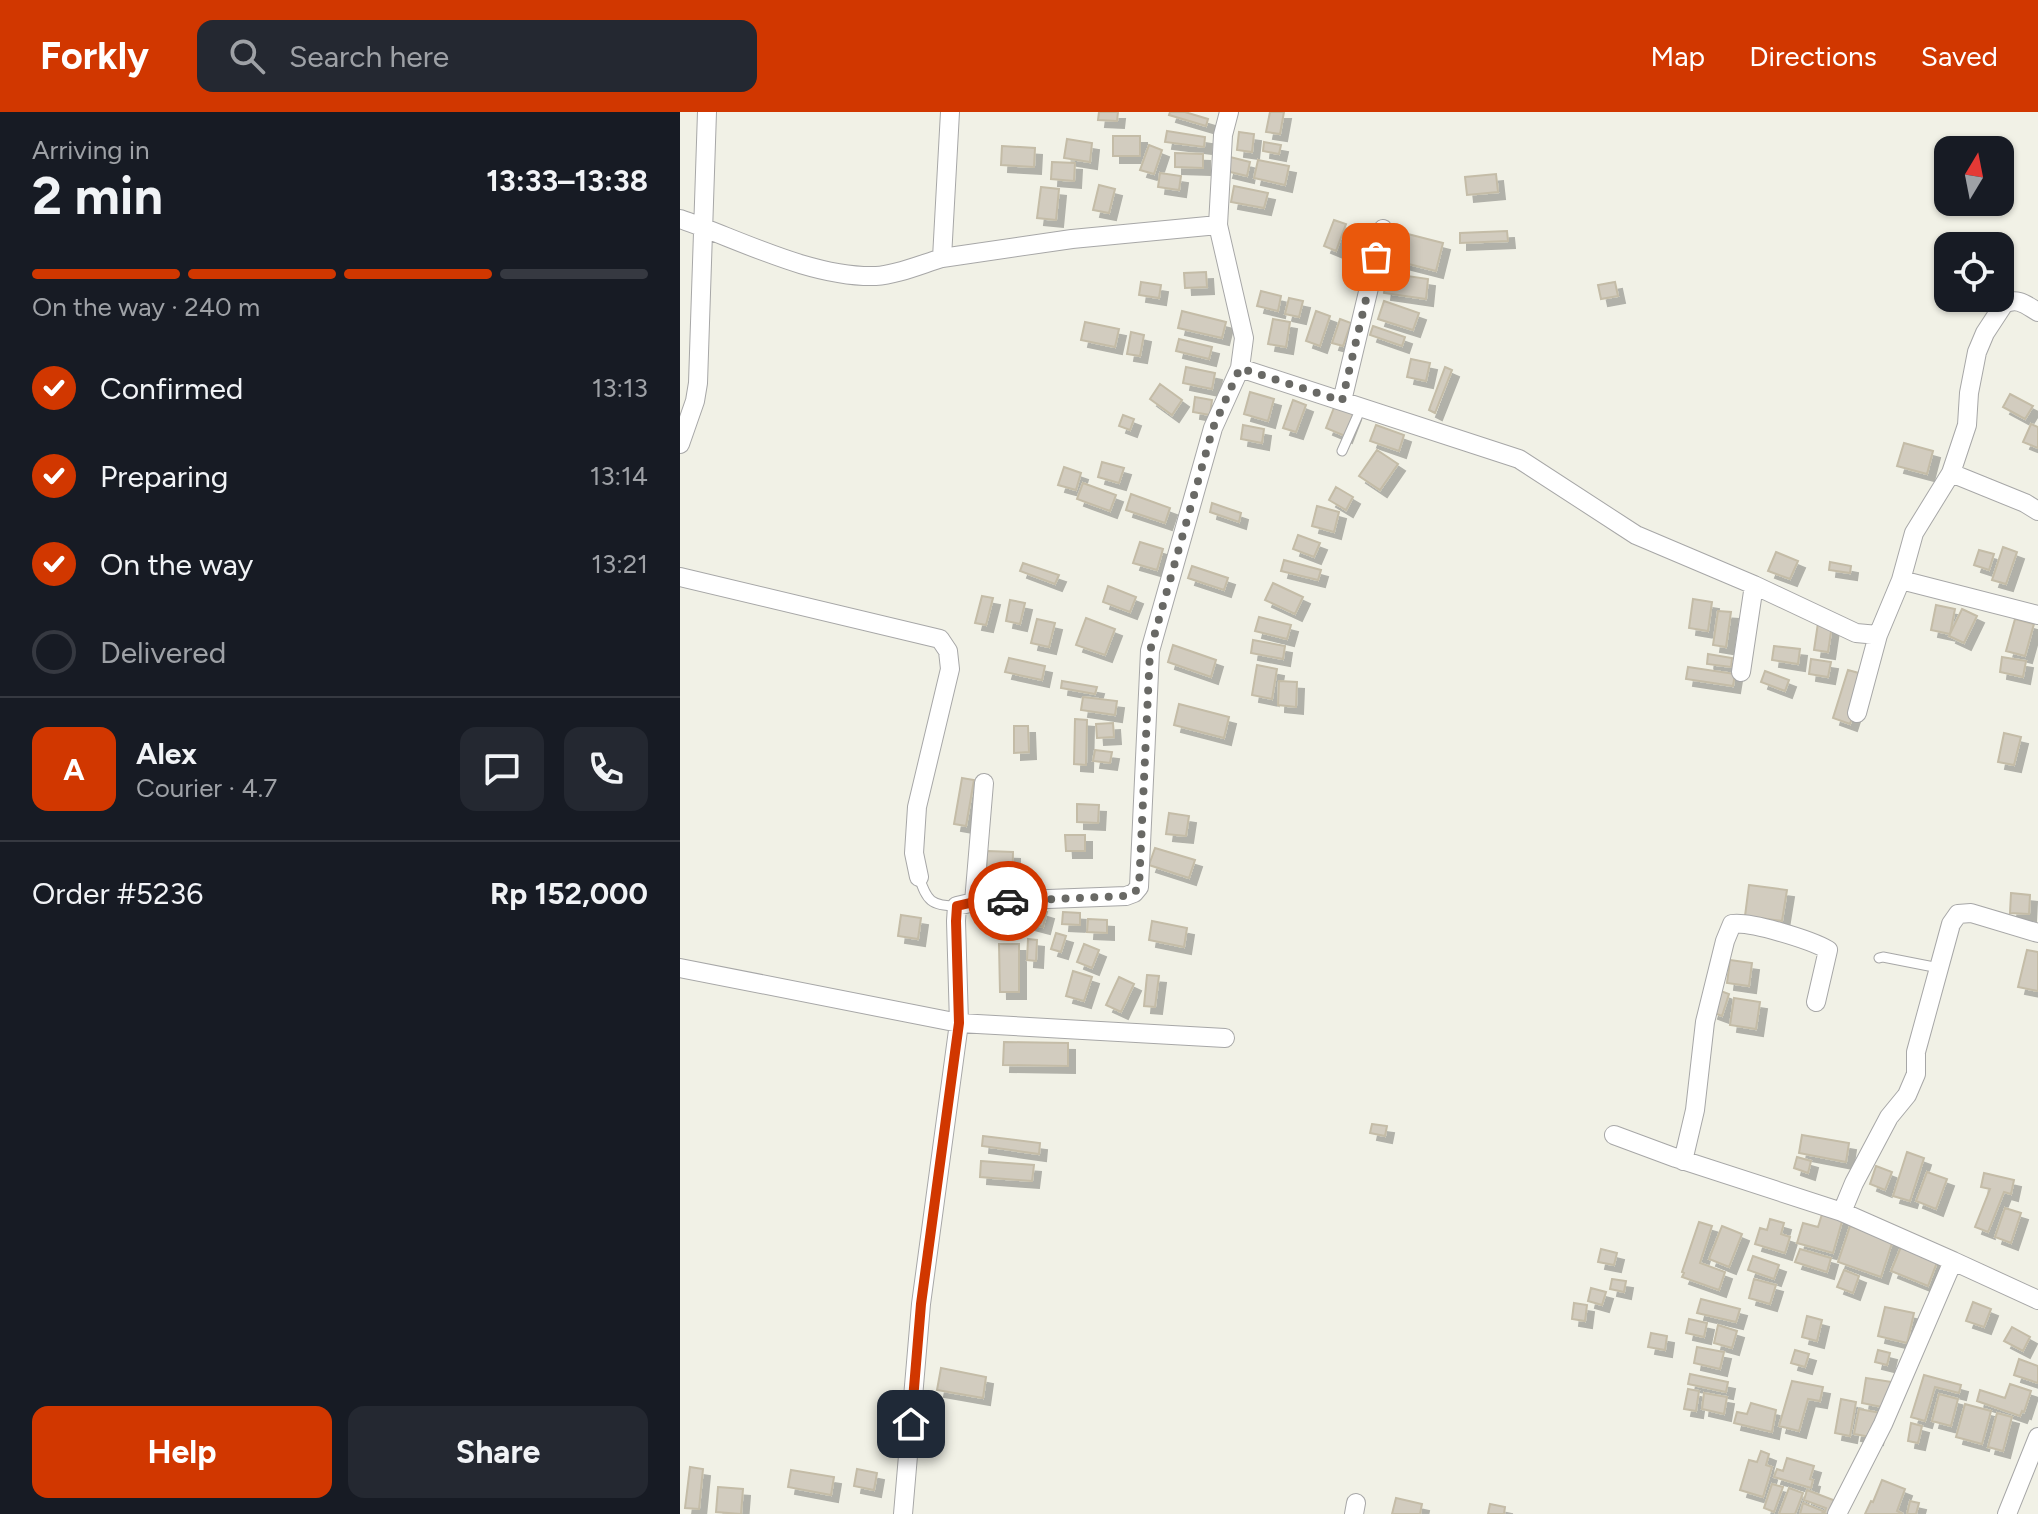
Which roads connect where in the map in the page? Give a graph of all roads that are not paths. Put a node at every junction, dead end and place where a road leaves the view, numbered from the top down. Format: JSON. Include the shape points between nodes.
{"nodes":[{"id":1,"x":707,"y":112,"type":"edge"},
{"id":2,"x":950,"y":112,"type":"edge"},
{"id":3,"x":1229,"y":112,"type":"edge"},
{"id":4,"x":680,"y":219,"type":"edge"},
{"id":5,"x":1218,"y":225,"type":"junction"},
{"id":6,"x":704,"y":227,"type":"junction"},
{"id":7,"x":1383,"y":229,"type":"dead end"},
{"id":8,"x":942,"y":258,"type":"junction"},
{"id":9,"x":2038,"y":312,"type":"edge"},
{"id":10,"x":1240,"y":368,"type":"junction"},
{"id":11,"x":1342,"y":401,"type":"junction"},
{"id":12,"x":1361,"y":408,"type":"junction"},
{"id":13,"x":680,"y":444,"type":"edge"},
{"id":14,"x":1342,"y":451,"type":"dead end"},
{"id":15,"x":1951,"y":473,"type":"junction"},
{"id":16,"x":2038,"y":511,"type":"edge"},
{"id":17,"x":680,"y":577,"type":"edge"},
{"id":18,"x":1901,"y":580,"type":"junction"},
{"id":19,"x":1754,"y":585,"type":"junction"},
{"id":20,"x":2038,"y":615,"type":"edge"},
{"id":21,"x":1878,"y":635,"type":"junction"},
{"id":22,"x":1741,"y":672,"type":"dead end"},
{"id":23,"x":1857,"y":713,"type":"dead end"},
{"id":24,"x":984,"y":783,"type":"dead end"},
{"id":25,"x":919,"y":877,"type":"joint"},
{"id":26,"x":965,"y":904,"type":"junction"},
{"id":27,"x":2038,"y":933,"type":"edge"},
{"id":28,"x":1879,"y":958,"type":"dead end"},
{"id":29,"x":680,"y":968,"type":"edge"},
{"id":30,"x":1939,"y":968,"type":"junction"},
{"id":31,"x":1816,"y":1002,"type":"dead end"},
{"id":32,"x":959,"y":1023,"type":"junction"},
{"id":33,"x":1225,"y":1038,"type":"dead end"},
{"id":34,"x":1614,"y":1135,"type":"dead end"},
{"id":35,"x":1683,"y":1161,"type":"junction"},
{"id":36,"x":1842,"y":1212,"type":"junction"},
{"id":37,"x":1953,"y":1261,"type":"junction"},
{"id":38,"x":2038,"y":1300,"type":"edge"},
{"id":39,"x":2038,"y":1437,"type":"edge"},
{"id":40,"x":903,"y":1514,"type":"edge"},
{"id":41,"x":1837,"y":1514,"type":"edge"},
{"id":42,"x":2007,"y":1514,"type":"edge"}],
"edges":[{"from":1,"to":6,"type":"street"},
{"from":2,"to":8,"type":"street"},
{"from":3,"to":5,"type":"street"},
{"from":4,"to":6,"type":"street"},
{"from":5,"to":8,"type":"street"},
{"from":5,"to":10,"type":"street","via":[[1244,338]]},
{"from":6,"to":8,"type":"street","via":[[837,274],[879,276]]},
{"from":6,"to":13,"type":"street","via":[[698,383]]},
{"from":7,"to":11,"type":"street"},
{"from":9,"to":15,"type":"street","via":[[2009,302],[1985,333],[1974,362],[1967,425]]},
{"from":10,"to":11,"type":"street"},
{"from":10,"to":26,"type":"street","via":[[1213,428],[1150,651],[1139,887],[1126,896]]},
{"from":11,"to":12,"type":"street"},
{"from":12,"to":14,"type":"lane"},
{"from":12,"to":19,"type":"street","via":[[1519,459],[1636,535]]},
{"from":15,"to":16,"type":"street"},
{"from":15,"to":18,"type":"street","via":[[1914,533]]},
{"from":17,"to":25,"type":"street","via":[[940,639],[950,669],[917,807],[914,853]]},
{"from":18,"to":20,"type":"street"},
{"from":18,"to":21,"type":"street"},
{"from":19,"to":21,"type":"street","via":[[1856,633]]},
{"from":19,"to":22,"type":"street"},
{"from":21,"to":23,"type":"street"},
{"from":24,"to":26,"type":"street"},
{"from":25,"to":26,"type":"lane","via":[[925,895],[938,906]]},
{"from":26,"to":32,"type":"street","via":[[956,921]]},
{"from":27,"to":30,"type":"street","via":[[1958,914]]},
{"from":28,"to":30,"type":"lane"},
{"from":29,"to":32,"type":"street"},
{"from":30,"to":36,"type":"street","via":[[1916,1052],[1916,1074]]},
{"from":31,"to":35,"type":"street","via":[[1828,950],[1753,925],[1732,924],[1705,1022]]},
{"from":32,"to":33,"type":"street"},
{"from":32,"to":40,"type":"street","via":[[921,1304]]},
{"from":34,"to":35,"type":"street"},
{"from":35,"to":36,"type":"street"},
{"from":36,"to":37,"type":"street"},
{"from":37,"to":38,"type":"street"},
{"from":37,"to":41,"type":"street","via":[[1883,1424]]},
{"from":39,"to":42,"type":"street"}]}
